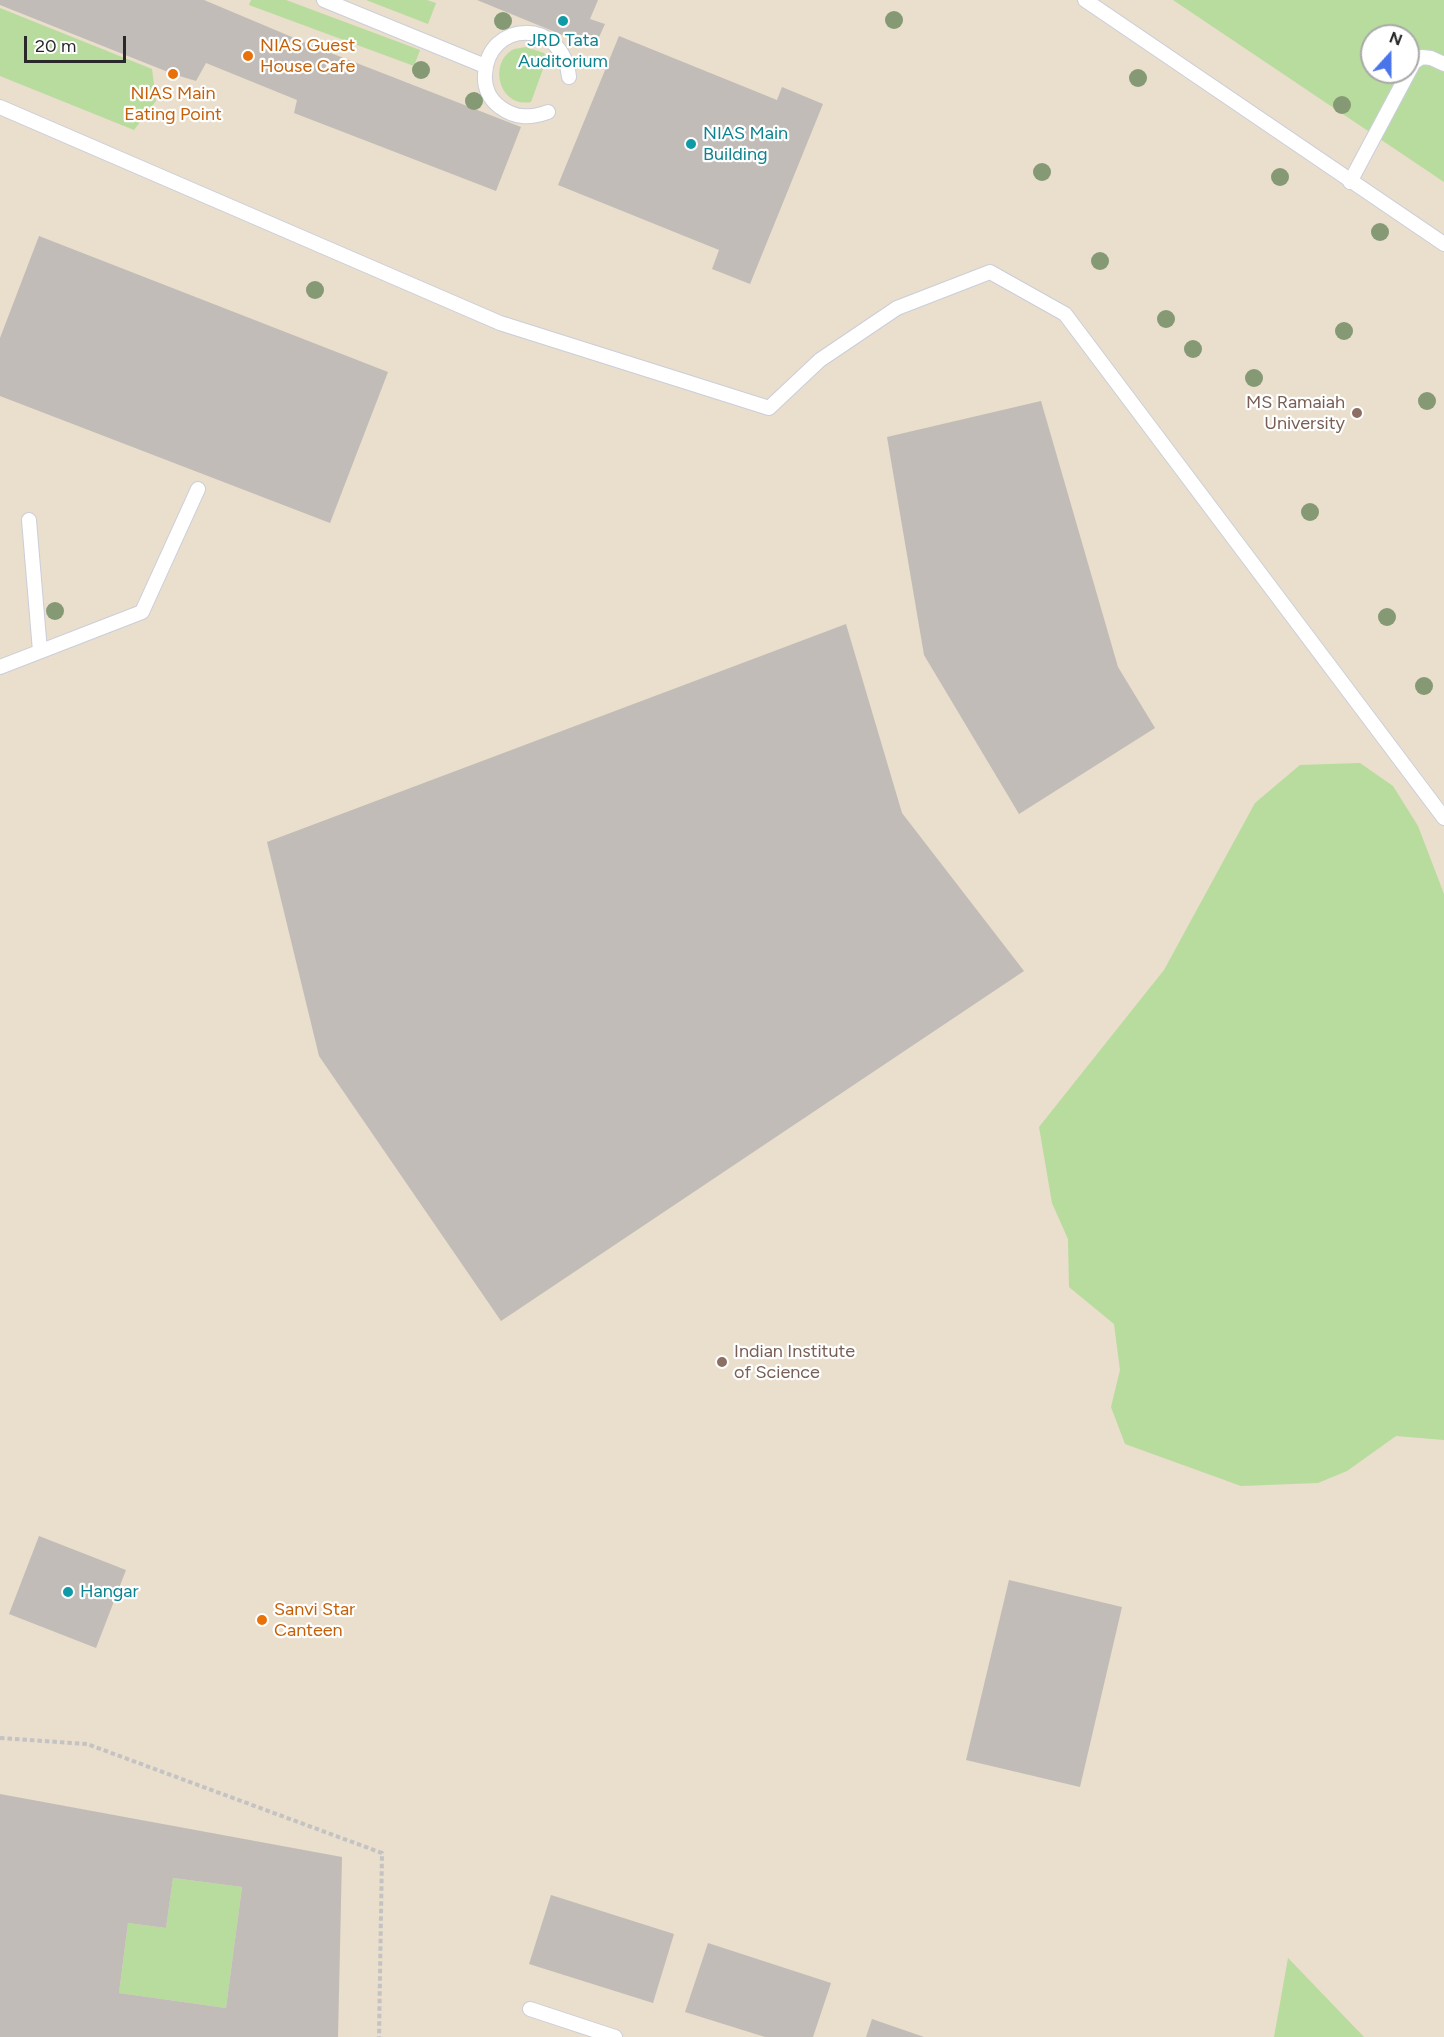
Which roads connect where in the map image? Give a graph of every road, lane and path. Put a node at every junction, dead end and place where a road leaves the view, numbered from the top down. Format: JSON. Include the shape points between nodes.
{"nodes":[{"id":1,"x":324,"y":0,"type":"edge"},
{"id":2,"x":1085,"y":0,"type":"edge"},
{"id":3,"x":1444,"y":64,"type":"edge"},
{"id":4,"x":485,"y":66,"type":"junction"},
{"id":5,"x":569,"y":77,"type":"dead end"},
{"id":6,"x":0,"y":107,"type":"edge"},
{"id":7,"x":548,"y":112,"type":"dead end"},
{"id":8,"x":1350,"y":182,"type":"junction"},
{"id":9,"x":1444,"y":244,"type":"edge"},
{"id":10,"x":198,"y":489,"type":"dead end"},
{"id":11,"x":30,"y":520,"type":"dead end"},
{"id":12,"x":39,"y":651,"type":"junction"},
{"id":13,"x":0,"y":667,"type":"edge"},
{"id":14,"x":1444,"y":819,"type":"edge"},
{"id":15,"x":0,"y":1738,"type":"edge"},
{"id":16,"x":530,"y":2009,"type":"dead end"},
{"id":17,"x":379,"y":2037,"type":"edge"},
{"id":18,"x":615,"y":2037,"type":"edge"}],
"edges":[{"from":1,"to":4,"type":"lane"},
{"from":2,"to":8,"type":"lane"},
{"from":3,"to":8,"type":"lane","via":[[1422,57],[1414,62]]},
{"from":4,"to":5,"type":"lane","via":[[500,42],[512,35],[539,34],[552,40],[561,51]]},
{"from":4,"to":7,"type":"lane","via":[[484,80],[496,105],[521,117]]},
{"from":6,"to":14,"type":"lane","via":[[500,323],[769,408],[820,360],[897,308],[990,272],[1065,314]]},
{"from":8,"to":9,"type":"lane"},
{"from":10,"to":12,"type":"lane","via":[[142,612]]},
{"from":11,"to":12,"type":"lane"},
{"from":12,"to":13,"type":"lane"},
{"from":15,"to":17,"type":"path","via":[[87,1744],[382,1853]]},
{"from":16,"to":18,"type":"lane"}]}
